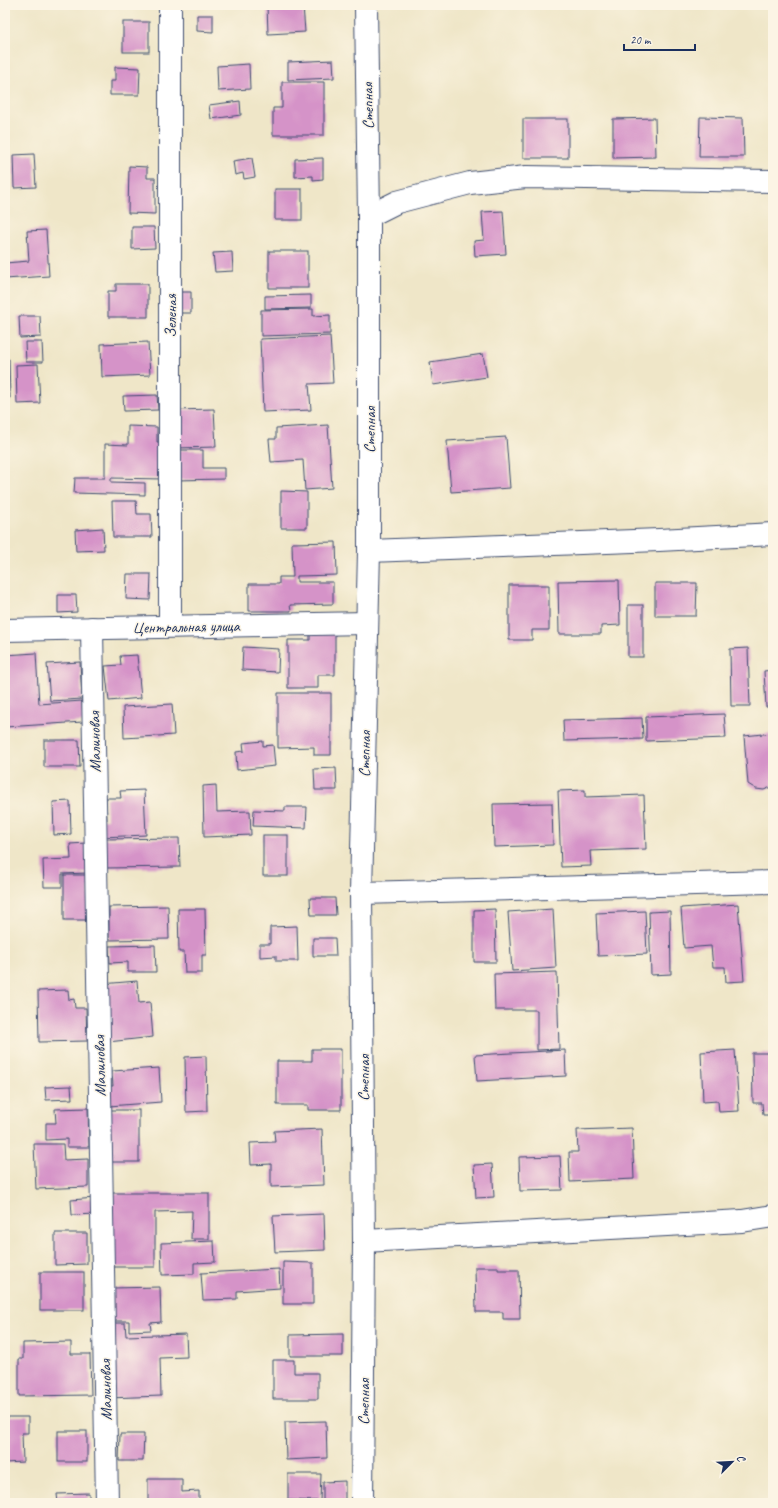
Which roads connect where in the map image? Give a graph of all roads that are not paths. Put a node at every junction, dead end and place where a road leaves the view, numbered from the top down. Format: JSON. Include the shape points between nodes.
{"nodes":[{"id":1,"x":170,"y":5,"type":"edge"},
{"id":2,"x":366,"y":5,"type":"edge"},
{"id":3,"x":773,"y":181,"type":"edge"},
{"id":4,"x":369,"y":216,"type":"junction"},
{"id":5,"x":773,"y":534,"type":"edge"},
{"id":6,"x":369,"y":551,"type":"junction"},
{"id":7,"x":367,"y":623,"type":"junction"},
{"id":8,"x":170,"y":626,"type":"junction"},
{"id":9,"x":92,"y":628,"type":"junction"},
{"id":10,"x":5,"y":630,"type":"edge"},
{"id":11,"x":773,"y":882,"type":"edge"},
{"id":12,"x":361,"y":893,"type":"junction"},
{"id":13,"x":773,"y":1216,"type":"edge"},
{"id":14,"x":364,"y":1241,"type":"junction"},
{"id":15,"x":107,"y":1503,"type":"edge"},
{"id":16,"x":362,"y":1503,"type":"edge"}],
"edges":[{"from":1,"to":8,"type":"street","name":"Зеленая"},
{"from":2,"to":4,"type":"street","name":"Степная"},
{"from":3,"to":4,"type":"street","via":[[526,177],[470,183],[397,202]]},
{"from":4,"to":6,"type":"street","name":"Степная"},
{"from":5,"to":6,"type":"street"},
{"from":6,"to":7,"type":"street","name":"Степная"},
{"from":7,"to":8,"type":"street","name":"Центральная улица"},
{"from":7,"to":12,"type":"street","name":"Степная"},
{"from":8,"to":9,"type":"street","name":"Центральная улица"},
{"from":9,"to":10,"type":"street","name":"Центральная улица"},
{"from":9,"to":15,"type":"street","name":"Малиновая"},
{"from":11,"to":12,"type":"street"},
{"from":12,"to":14,"type":"street","name":"Степная"},
{"from":13,"to":14,"type":"street","via":[[742,1221]]},
{"from":14,"to":16,"type":"street","name":"Степная"}]}
